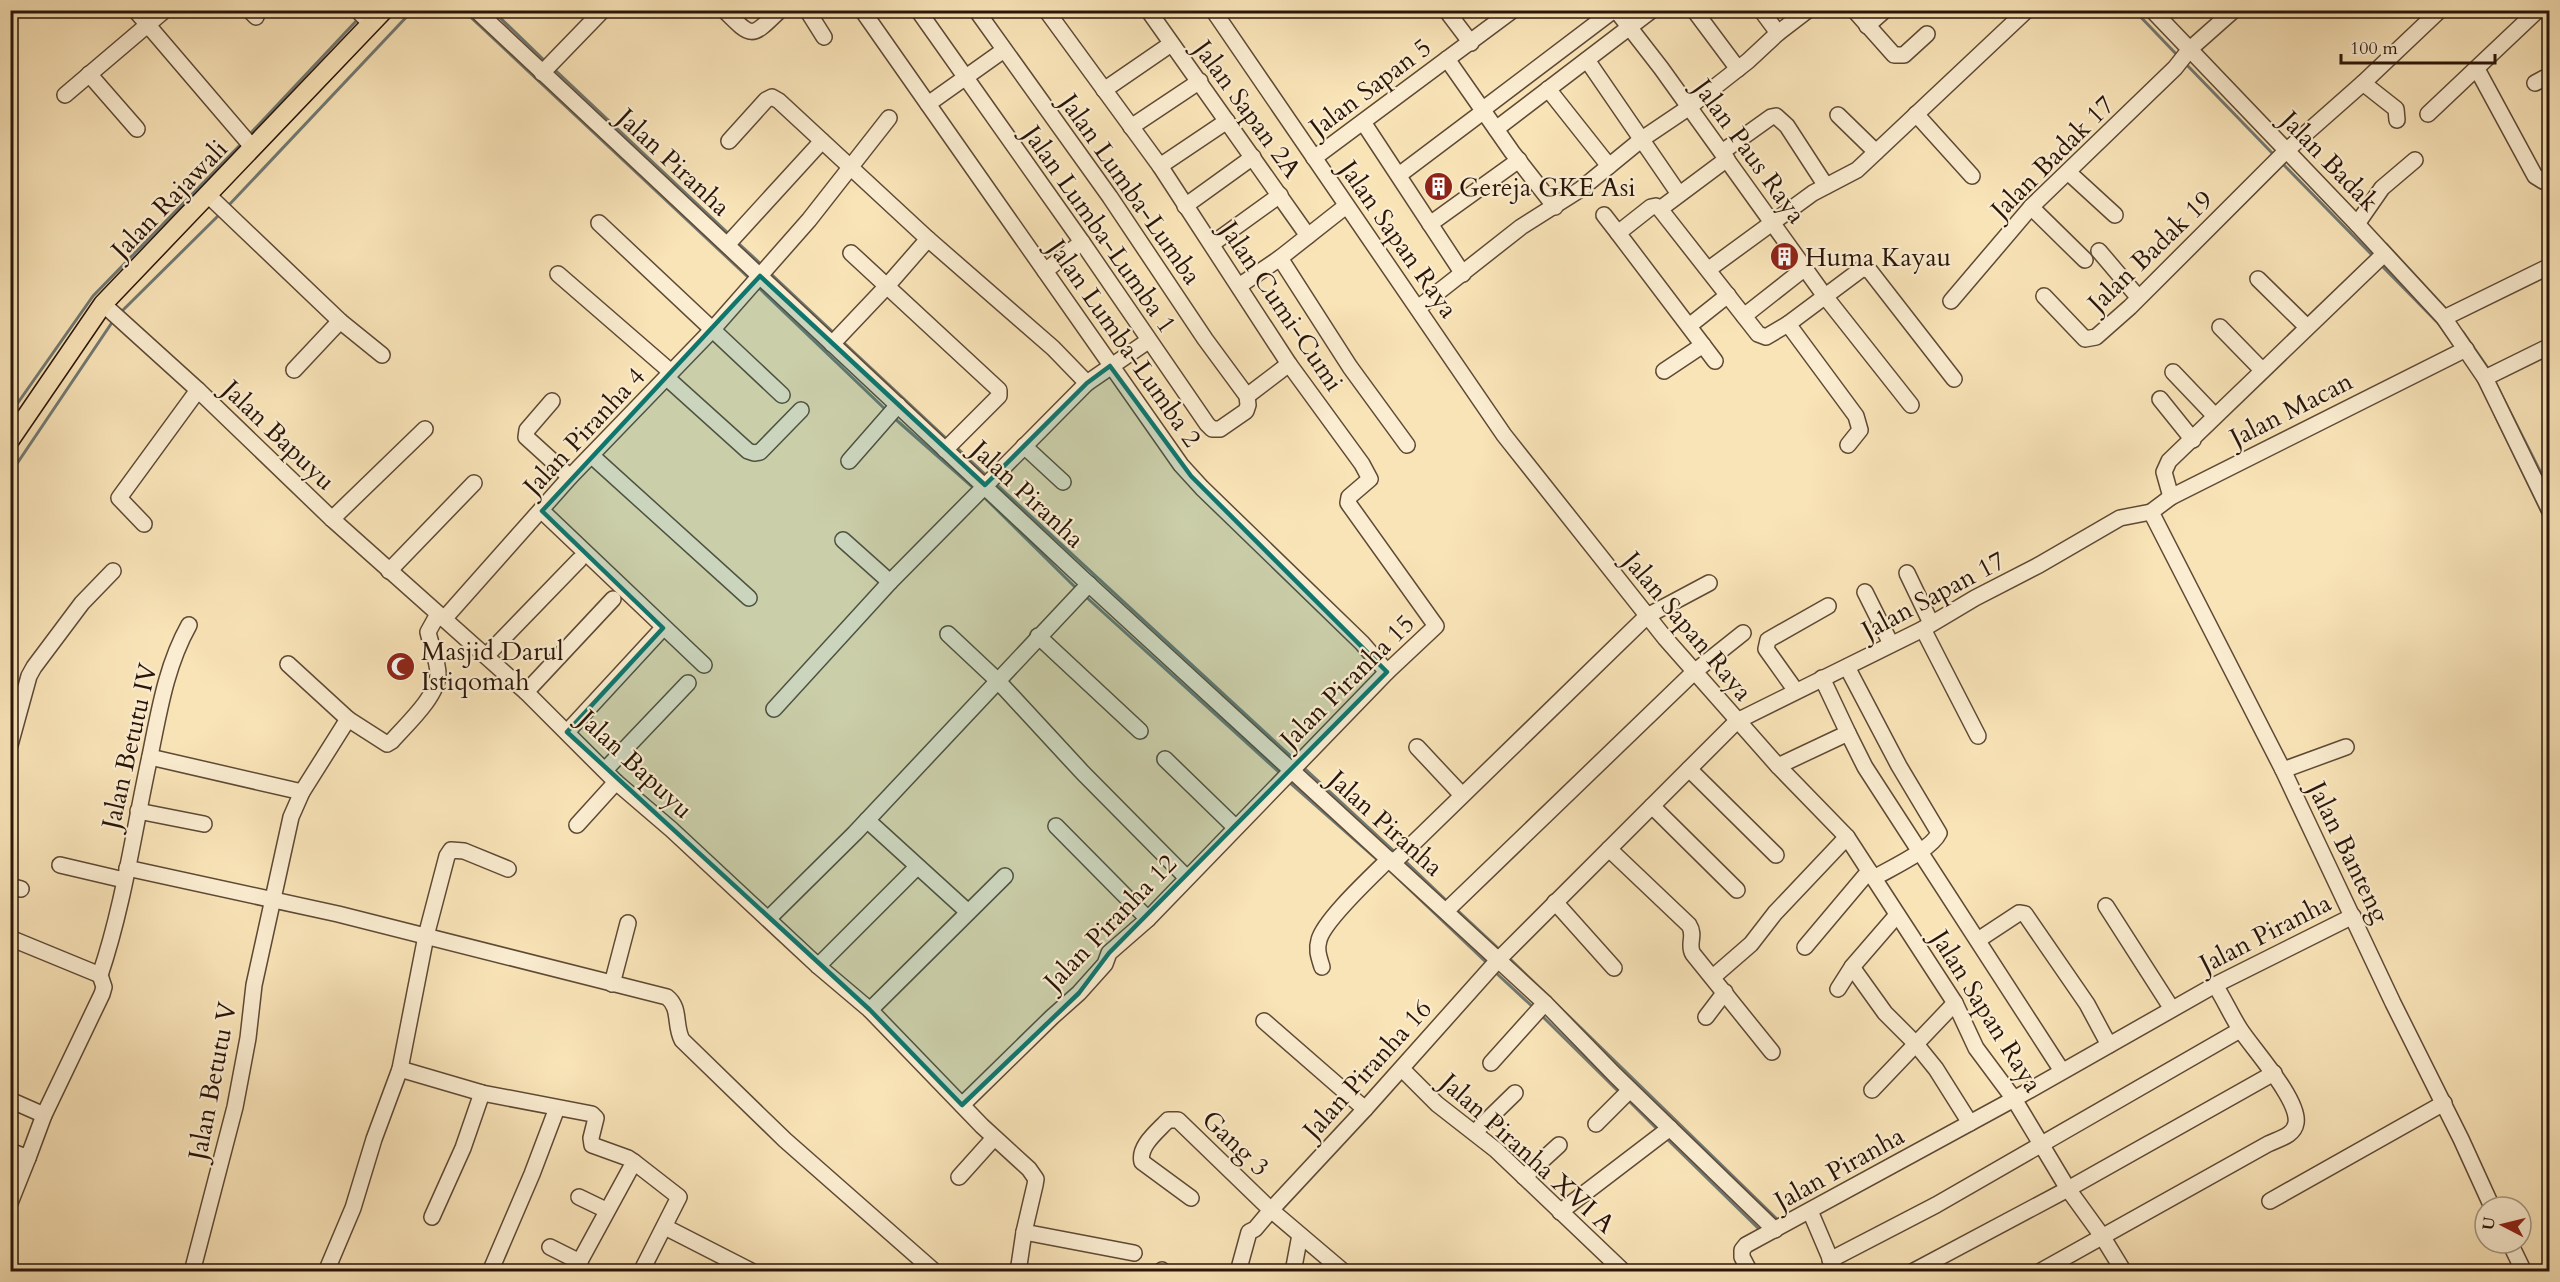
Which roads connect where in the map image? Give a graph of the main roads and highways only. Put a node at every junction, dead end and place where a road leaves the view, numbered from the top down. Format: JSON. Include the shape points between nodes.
{"nodes":[{"id":1,"x":384,"y":10,"type":"edge"},
{"id":2,"x":10,"y":440,"type":"edge"}],
"edges":[{"from":1,"to":2,"type":"main road","name":"Jalan Rajawali","via":[[103,304]]}]}
